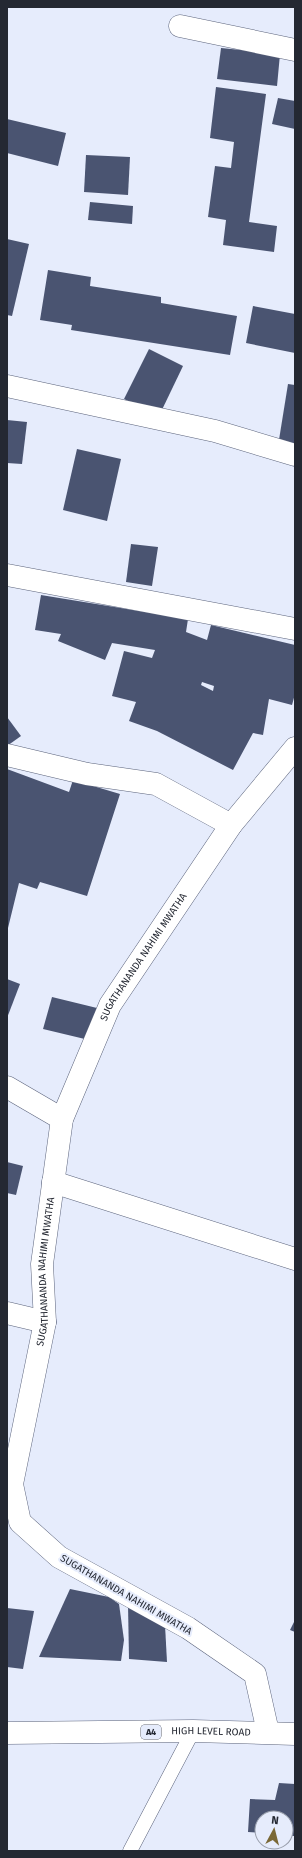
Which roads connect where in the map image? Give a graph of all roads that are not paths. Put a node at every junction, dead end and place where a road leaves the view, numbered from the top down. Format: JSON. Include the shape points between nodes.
{"nodes":[{"id":1,"x":180,"y":26,"type":"dead end"},
{"id":2,"x":295,"y":50,"type":"edge"},
{"id":3,"x":7,"y":386,"type":"edge"},
{"id":4,"x":295,"y":455,"type":"edge"},
{"id":5,"x":7,"y":575,"type":"edge"},
{"id":6,"x":295,"y":629,"type":"edge"},
{"id":7,"x":295,"y":748,"type":"edge"},
{"id":8,"x":7,"y":756,"type":"edge"},
{"id":9,"x":231,"y":825,"type":"junction"},
{"id":10,"x":7,"y":1087,"type":"edge"},
{"id":11,"x":62,"y":1119,"type":"junction"},
{"id":12,"x":53,"y":1182,"type":"junction"},
{"id":13,"x":295,"y":1259,"type":"edge"},
{"id":14,"x":7,"y":1313,"type":"edge"},
{"id":15,"x":45,"y":1322,"type":"junction"},
{"id":16,"x":193,"y":1731,"type":"junction"},
{"id":17,"x":268,"y":1732,"type":"junction"},
{"id":18,"x":7,"y":1733,"type":"edge"},
{"id":19,"x":295,"y":1734,"type":"edge"},
{"id":20,"x":130,"y":1851,"type":"edge"}],
"edges":[{"from":1,"to":2,"type":"main road"},
{"from":3,"to":4,"type":"main road","via":[[215,431]]},
{"from":5,"to":6,"type":"main road"},
{"from":7,"to":9,"type":"main road","name":"SUGATHANANDA NAHIMI MWATHA"},
{"from":8,"to":9,"type":"main road","via":[[87,774],[156,784]]},
{"from":9,"to":11,"type":"main road","name":"SUGATHANANDA NAHIMI MWATHA","via":[[110,1005]]},
{"from":10,"to":11,"type":"main road"},
{"from":11,"to":12,"type":"main road","name":"SUGATHANANDA NAHIMI MWATHA"},
{"from":12,"to":13,"type":"main road"},
{"from":12,"to":15,"type":"main road","name":"SUGATHANANDA NAHIMI MWATHA","via":[[42,1264]]},
{"from":14,"to":15,"type":"main road"},
{"from":15,"to":17,"type":"main road","name":"SUGATHANANDA NAHIMI MWATHA","via":[[12,1484],[20,1522],[59,1557],[188,1628],[255,1674]]},
{"from":16,"to":17,"type":"main road","name":"HIGH LEVEL ROAD","number":"A4"},
{"from":16,"to":18,"type":"main road","name":"HIGH LEVEL ROAD","number":"A4"},
{"from":16,"to":20,"type":"lane"},
{"from":17,"to":19,"type":"main road","name":"HIGH LEVEL ROAD","number":"A4"}]}
